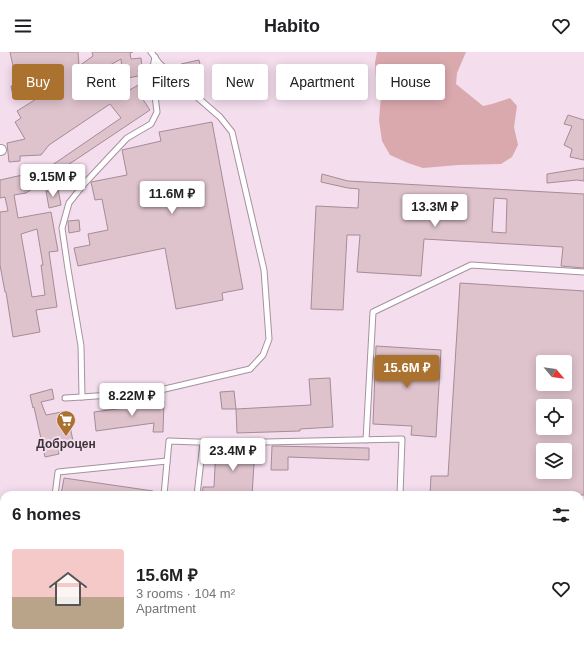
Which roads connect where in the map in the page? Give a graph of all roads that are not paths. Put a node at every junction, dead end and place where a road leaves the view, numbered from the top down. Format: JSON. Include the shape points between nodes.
{"nodes":[{"id":1,"x":151,"y":52,"type":"edge"},
{"id":2,"x":156,"y":57,"type":"junction"},
{"id":3,"x":584,"y":272,"type":"edge"},
{"id":4,"x":65,"y":398,"type":"dead end"},
{"id":5,"x":82,"y":398,"type":"junction"},
{"id":6,"x":366,"y":440,"type":"junction"},
{"id":7,"x":203,"y":443,"type":"junction"},
{"id":8,"x":167,"y":461,"type":"junction"},
{"id":9,"x":56,"y":491,"type":"edge"},
{"id":10,"x":164,"y":491,"type":"edge"},
{"id":11,"x":198,"y":491,"type":"edge"},
{"id":12,"x":400,"y":491,"type":"edge"}],
"edges":[{"from":1,"to":2,"type":"lane"},
{"from":2,"to":5,"type":"lane","via":[[152,72],[157,112],[151,124],[127,138],[84,184],[70,203],[62,228],[81,346]]},
{"from":2,"to":5,"type":"lane","via":[[220,117],[232,132],[264,270],[269,339],[263,355],[250,369],[152,392]]},
{"from":3,"to":6,"type":"lane","via":[[471,265],[373,312]]},
{"from":4,"to":5,"type":"lane"},
{"from":6,"to":7,"type":"lane"},
{"from":6,"to":12,"type":"lane","via":[[402,439]]},
{"from":7,"to":8,"type":"lane","via":[[169,441]]},
{"from":7,"to":11,"type":"lane"},
{"from":8,"to":9,"type":"lane","via":[[58,472]]},
{"from":8,"to":10,"type":"lane"}]}
